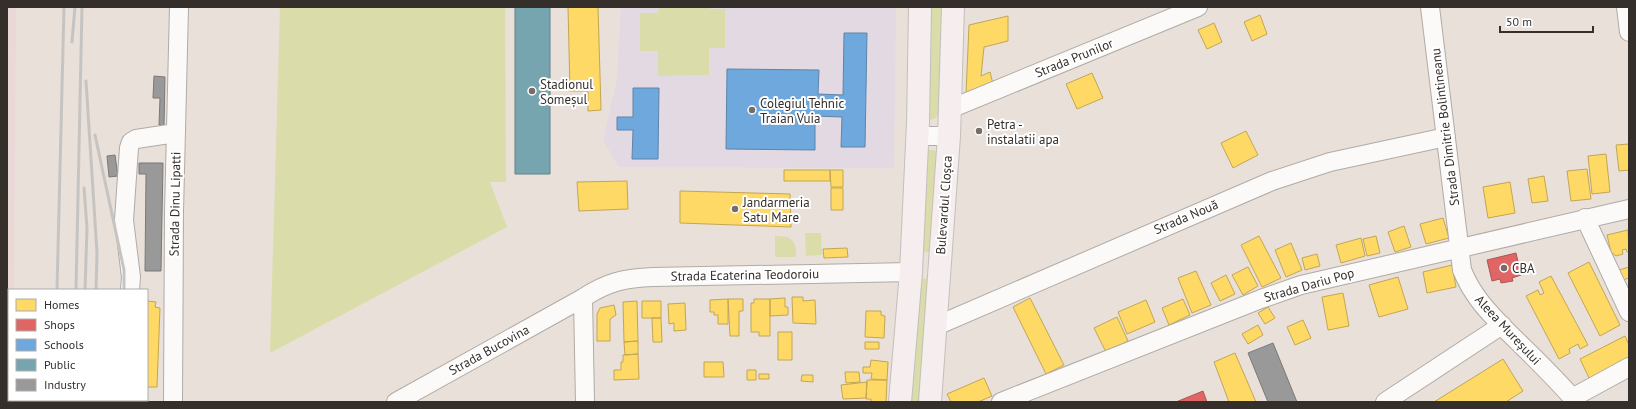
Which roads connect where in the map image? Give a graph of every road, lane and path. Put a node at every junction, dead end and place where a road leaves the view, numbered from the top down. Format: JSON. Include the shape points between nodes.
{"nodes":[{"id":1,"x":179,"y":7,"type":"edge"},
{"id":2,"x":920,"y":7,"type":"edge"},
{"id":3,"x":953,"y":7,"type":"edge"},
{"id":4,"x":1198,"y":7,"type":"edge"},
{"id":5,"x":1430,"y":7,"type":"edge"},
{"id":6,"x":1626,"y":7,"type":"edge"},
{"id":7,"x":1629,"y":32,"type":"edge"},
{"id":8,"x":950,"y":109,"type":"junction"},
{"id":9,"x":176,"y":133,"type":"junction"},
{"id":10,"x":917,"y":136,"type":"junction"},
{"id":11,"x":948,"y":136,"type":"junction"},
{"id":12,"x":1446,"y":137,"type":"junction"},
{"id":13,"x":1629,"y":209,"type":"edge"},
{"id":14,"x":1585,"y":218,"type":"junction"},
{"id":15,"x":1459,"y":248,"type":"junction"},
{"id":16,"x":911,"y":272,"type":"junction"},
{"id":17,"x":130,"y":289,"type":"edge"},
{"id":18,"x":583,"y":298,"type":"junction"},
{"id":19,"x":1629,"y":312,"type":"edge"},
{"id":20,"x":1502,"y":325,"type":"junction"},
{"id":21,"x":936,"y":326,"type":"junction"},
{"id":22,"x":1629,"y":367,"type":"edge"},
{"id":23,"x":1574,"y":400,"type":"edge"},
{"id":24,"x":173,"y":402,"type":"edge"},
{"id":25,"x":396,"y":402,"type":"edge"},
{"id":26,"x":585,"y":402,"type":"edge"},
{"id":27,"x":900,"y":402,"type":"edge"},
{"id":28,"x":930,"y":402,"type":"edge"},
{"id":29,"x":1001,"y":402,"type":"edge"},
{"id":30,"x":1385,"y":402,"type":"edge"}],
"edges":[{"from":1,"to":9,"type":"street","name":"Strada Dinu Lipatti"},
{"from":2,"to":10,"type":"main road"},
{"from":3,"to":8,"type":"main road","name":"Bulevardul Cloșca"},
{"from":4,"to":8,"type":"street","name":"Strada Prunilor"},
{"from":5,"to":12,"type":"street","name":"Strada Dimitrie Bolintineanu"},
{"from":6,"to":7,"type":"street"},
{"from":8,"to":11,"type":"main road","name":"Bulevardul Cloșca"},
{"from":9,"to":17,"type":"street","via":[[136,139],[131,142],[129,148],[124,220],[131,276]]},
{"from":9,"to":24,"type":"street","name":"Strada Dinu Lipatti"},
{"from":10,"to":11,"type":"street"},
{"from":10,"to":16,"type":"main road"},
{"from":11,"to":21,"type":"main road","name":"Bulevardul Cloșca"},
{"from":12,"to":15,"type":"street","name":"Strada Dimitrie Bolintineanu"},
{"from":12,"to":21,"type":"street","name":"Strada Nouă","via":[[1298,171]]},
{"from":13,"to":14,"type":"street","name":"Strada Dariu Pop"},
{"from":14,"to":15,"type":"street","name":"Strada Dariu Pop"},
{"from":14,"to":19,"type":"street"},
{"from":15,"to":20,"type":"street","name":"Aleea Mureșului","via":[[1462,270],[1468,284],[1475,296]]},
{"from":15,"to":29,"type":"street","name":"Strada Dariu Pop","via":[[1301,285]]},
{"from":16,"to":18,"type":"street","name":"Strada Ecaterina Teodoroiu","via":[[634,278],[603,286]]},
{"from":16,"to":27,"type":"main road"},
{"from":18,"to":25,"type":"street","name":"Strada Bucovina"},
{"from":18,"to":26,"type":"street"},
{"from":20,"to":23,"type":"street","name":"Aleea Mureșului"},
{"from":20,"to":30,"type":"street"},
{"from":21,"to":28,"type":"main road","name":"Bulevardul Cloșca"},
{"from":22,"to":23,"type":"street"}]}
